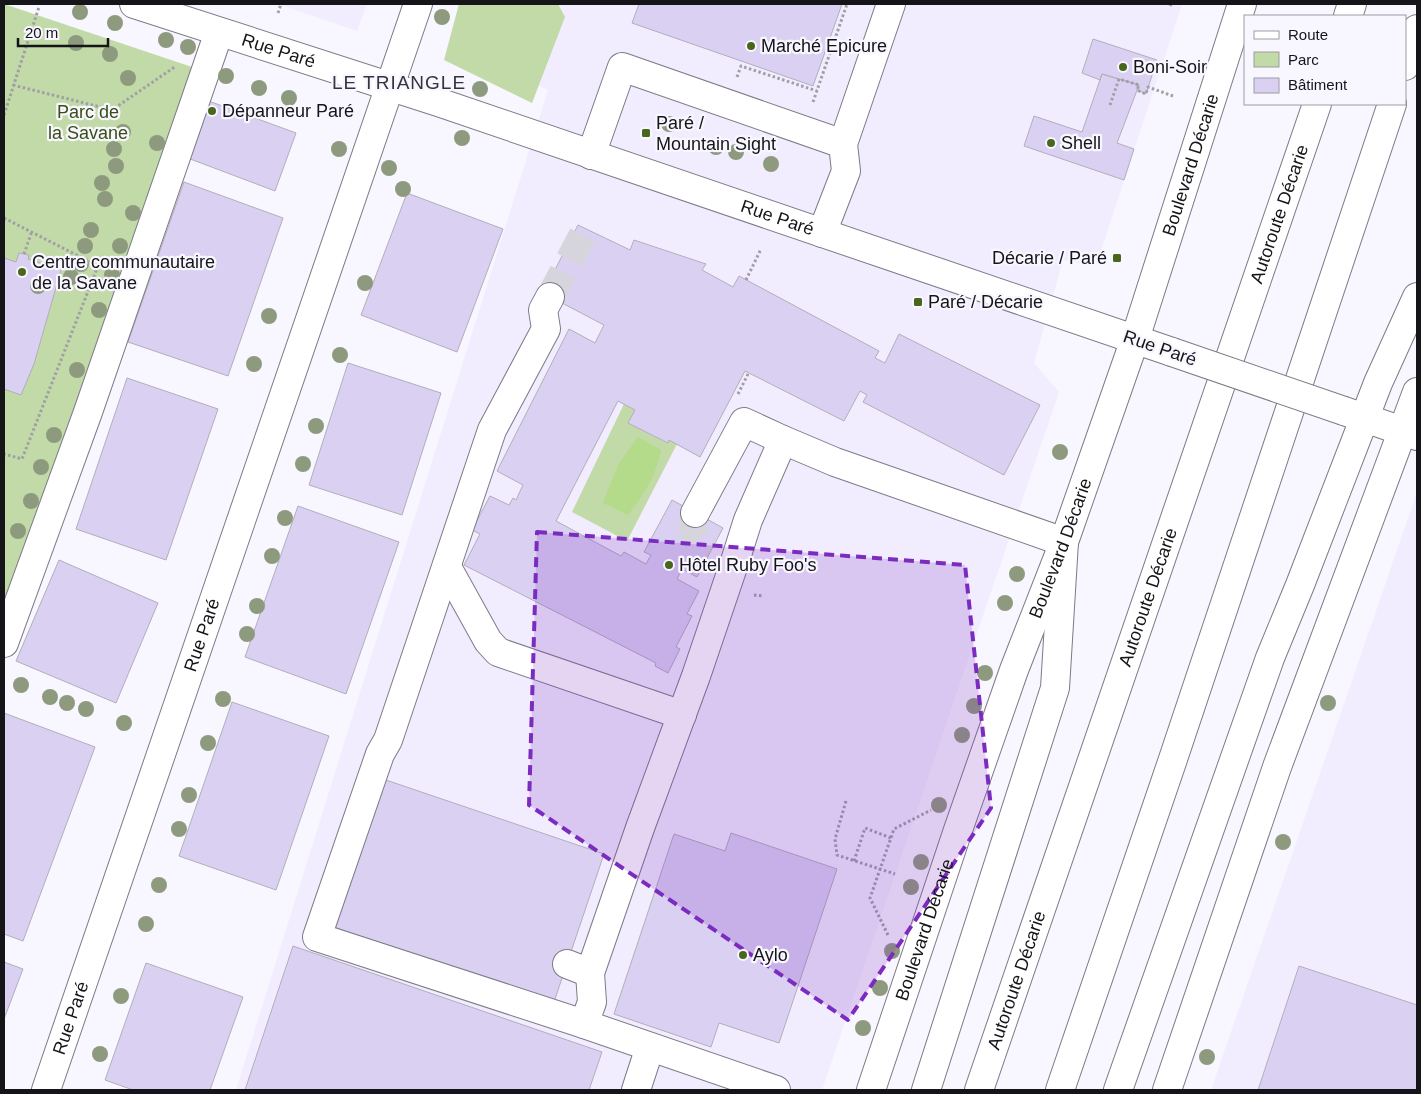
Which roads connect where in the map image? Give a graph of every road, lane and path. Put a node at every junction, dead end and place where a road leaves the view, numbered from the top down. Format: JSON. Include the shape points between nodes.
{"nodes":[{"id":1,"x":134,"y":4,"type":"edge"},
{"id":2,"x":281,"y":4,"type":"edge"},
{"id":3,"x":418,"y":4,"type":"edge"},
{"id":4,"x":847,"y":4,"type":"edge"},
{"id":5,"x":892,"y":4,"type":"edge"},
{"id":6,"x":1242,"y":4,"type":"edge"},
{"id":7,"x":39,"y":7,"type":"dead end"},
{"id":8,"x":278,"y":13,"type":"dead end"},
{"id":9,"x":1417,"y":29,"type":"edge"},
{"id":10,"x":219,"y":32,"type":"junction"},
{"id":11,"x":180,"y":63,"type":"dead end"},
{"id":12,"x":1406,"y":63,"type":"edge"},
{"id":13,"x":736,"y":80,"type":"dead end"},
{"id":14,"x":13,"y":85,"type":"junction"},
{"id":15,"x":390,"y":87,"type":"junction"},
{"id":16,"x":1173,"y":96,"type":"dead end"},
{"id":17,"x":1110,"y":105,"type":"dead end"},
{"id":18,"x":1317,"y":105,"type":"edge"},
{"id":19,"x":1392,"y":105,"type":"edge"},
{"id":20,"x":4,"y":115,"type":"edge"},
{"id":21,"x":843,"y":144,"type":"junction"},
{"id":22,"x":591,"y":155,"type":"junction"},
{"id":23,"x":4,"y":218,"type":"edge"},
{"id":24,"x":32,"y":231,"type":"junction"},
{"id":25,"x":822,"y":233,"type":"junction"},
{"id":26,"x":761,"y":249,"type":"dead end"},
{"id":27,"x":24,"y":254,"type":"dead end"},
{"id":28,"x":746,"y":280,"type":"dead end"},
{"id":29,"x":550,"y":297,"type":"tunnel mouth"},
{"id":30,"x":1417,"y":297,"type":"edge"},
{"id":31,"x":1135,"y":339,"type":"junction"},
{"id":32,"x":1417,"y":392,"type":"edge"},
{"id":33,"x":1354,"y":415,"type":"junction"},
{"id":34,"x":1410,"y":434,"type":"edge"},
{"id":35,"x":783,"y":440,"type":"junction"},
{"id":36,"x":4,"y":454,"type":"edge"},
{"id":37,"x":696,"y":513,"type":"tunnel mouth"},
{"id":38,"x":1064,"y":542,"type":"junction"},
{"id":39,"x":447,"y":567,"type":"junction"},
{"id":40,"x":4,"y":643,"type":"edge"},
{"id":41,"x":682,"y":715,"type":"junction"},
{"id":42,"x":846,"y":801,"type":"dead end"},
{"id":43,"x":931,"y":810,"type":"dead end"},
{"id":44,"x":891,"y":838,"type":"junction"},
{"id":45,"x":854,"y":861,"type":"junction"},
{"id":46,"x":880,"y":869,"type":"junction"},
{"id":47,"x":895,"y":874,"type":"dead end"},
{"id":48,"x":888,"y":935,"type":"dead end"},
{"id":49,"x":584,"y":1024,"type":"junction"},
{"id":50,"x":650,"y":1047,"type":"junction"},
{"id":51,"x":46,"y":1090,"type":"edge"},
{"id":52,"x":636,"y":1090,"type":"edge"},
{"id":53,"x":776,"y":1090,"type":"edge"},
{"id":54,"x":872,"y":1090,"type":"edge"},
{"id":55,"x":926,"y":1090,"type":"edge"},
{"id":56,"x":979,"y":1090,"type":"edge"},
{"id":57,"x":1060,"y":1090,"type":"edge"},
{"id":58,"x":1118,"y":1090,"type":"edge"},
{"id":59,"x":1167,"y":1090,"type":"edge"}],
"edges":[{"from":1,"to":10,"type":"main road","name":"Rue Paré"},
{"from":2,"to":8,"type":"path"},
{"from":3,"to":15,"type":"main road","name":"Rue Paré"},
{"from":4,"to":13,"type":"path","via":[[817,91],[742,64]]},
{"from":5,"to":21,"type":"main road"},
{"from":6,"to":31,"type":"main road","name":"Boulevard Décarie"},
{"from":7,"to":14,"type":"path"},
{"from":9,"to":12,"type":"main road"},
{"from":10,"to":15,"type":"main road","name":"Rue Paré"},
{"from":10,"to":40,"type":"main road","via":[[88,412]]},
{"from":11,"to":14,"type":"path","via":[[112,110]]},
{"from":14,"to":20,"type":"path"},
{"from":15,"to":22,"type":"main road","name":"Rue Paré"},
{"from":15,"to":51,"type":"main road","name":"Rue Paré"},
{"from":16,"to":17,"type":"path","via":[[1148,88],[1146,94],[1137,90],[1138,85],[1119,79]]},
{"from":18,"to":56,"type":"main road","name":"Autoroute Décarie"},
{"from":19,"to":57,"type":"main road"},
{"from":21,"to":22,"type":"main road","via":[[622,67]]},
{"from":21,"to":25,"type":"main road","via":[[846,172]]},
{"from":22,"to":25,"type":"main road","name":"Rue Paré"},
{"from":23,"to":24,"type":"path"},
{"from":24,"to":27,"type":"path"},
{"from":24,"to":36,"type":"path","via":[[98,266],[22,460]]},
{"from":25,"to":31,"type":"main road","name":"Rue Paré"},
{"from":26,"to":28,"type":"path"},
{"from":29,"to":39,"type":"main road","via":[[543,310],[546,329],[492,430]]},
{"from":30,"to":33,"type":"main road","via":[[1378,383]]},
{"from":31,"to":33,"type":"main road","name":"Rue Paré","bridge":true},
{"from":31,"to":38,"type":"main road","name":"Boulevard Décarie"},
{"from":32,"to":34,"type":"main road"},
{"from":33,"to":34,"type":"main road","name":"Rue Paré"},
{"from":33,"to":58,"type":"main road","via":[[1300,585],[1270,658]]},
{"from":34,"to":59,"type":"main road","via":[[1278,767]]},
{"from":35,"to":37,"type":"main road","via":[[744,422]]},
{"from":35,"to":38,"type":"main road","via":[[836,462]]},
{"from":35,"to":41,"type":"main road","via":[[748,520]]},
{"from":38,"to":54,"type":"main road","name":"Boulevard Décarie","via":[[1014,670]]},
{"from":38,"to":55,"type":"main road","via":[[1055,688]]},
{"from":39,"to":41,"type":"main road","via":[[488,641],[498,652]]},
{"from":39,"to":49,"type":"main road","via":[[317,937]]},
{"from":41,"to":49,"type":"main road","via":[[579,968],[592,1002]]},
{"from":42,"to":45,"type":"path","via":[[835,839],[836,855]]},
{"from":43,"to":44,"type":"path","via":[[894,829]]},
{"from":44,"to":45,"type":"path","via":[[865,828]]},
{"from":44,"to":46,"type":"path"},
{"from":45,"to":46,"type":"path"},
{"from":46,"to":47,"type":"path"},
{"from":46,"to":48,"type":"path","via":[[870,898]]},
{"from":49,"to":50,"type":"main road"},
{"from":50,"to":52,"type":"main road"},
{"from":50,"to":53,"type":"main road"}]}
